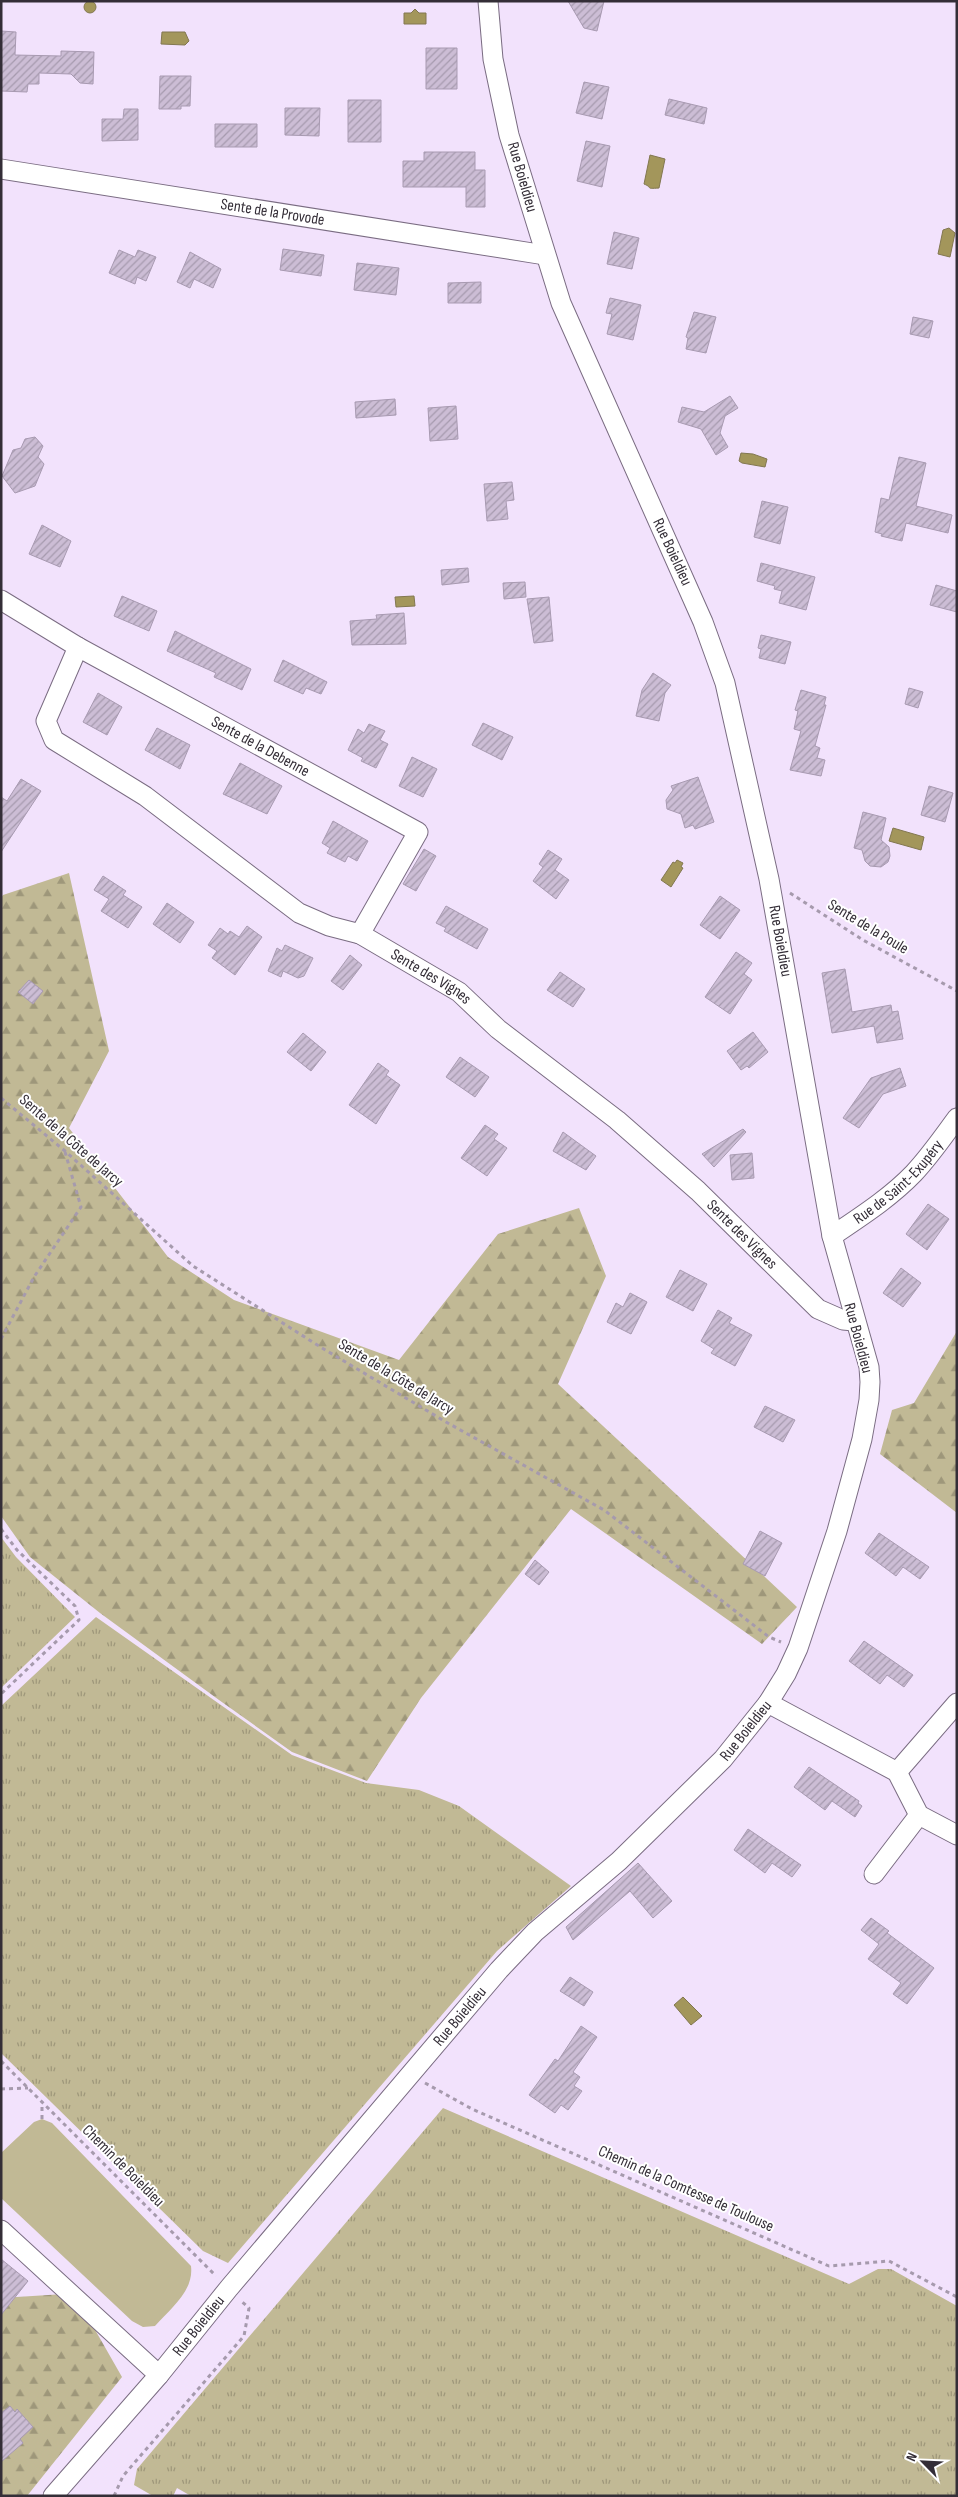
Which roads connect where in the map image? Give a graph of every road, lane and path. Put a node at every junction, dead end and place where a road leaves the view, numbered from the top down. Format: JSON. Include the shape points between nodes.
{"nodes":[{"id":1,"x":488,"y":1,"type":"edge"},
{"id":2,"x":1,"y":169,"type":"edge"},
{"id":3,"x":545,"y":255,"type":"junction"},
{"id":4,"x":1,"y":600,"type":"edge"},
{"id":5,"x":78,"y":647,"type":"junction"},
{"id":6,"x":769,"y":879,"type":"junction"},
{"id":7,"x":360,"y":934,"type":"junction"},
{"id":8,"x":957,"y":991,"type":"edge"},
{"id":9,"x":1,"y":1098,"type":"edge"},
{"id":10,"x":957,"y":1118,"type":"edge"},
{"id":11,"x":65,"y":1151,"type":"junction"},
{"id":12,"x":832,"y":1236,"type":"junction"},
{"id":13,"x":854,"y":1322,"type":"junction"},
{"id":14,"x":1,"y":1338,"type":"edge"},
{"id":15,"x":1,"y":1529,"type":"edge"},
{"id":16,"x":798,"y":1648,"type":"junction"},
{"id":17,"x":1,"y":1694,"type":"edge"},
{"id":18,"x":768,"y":1703,"type":"junction"},
{"id":19,"x":957,"y":1703,"type":"edge"},
{"id":20,"x":897,"y":1772,"type":"junction"},
{"id":21,"x":918,"y":1815,"type":"junction"},
{"id":22,"x":957,"y":1835,"type":"edge"},
{"id":23,"x":874,"y":1874,"type":"dead end"},
{"id":24,"x":1,"y":2061,"type":"edge"},
{"id":25,"x":409,"y":2075,"type":"junction"},
{"id":26,"x":28,"y":2088,"type":"junction"},
{"id":27,"x":1,"y":2089,"type":"edge"},
{"id":28,"x":42,"y":2104,"type":"junction"},
{"id":29,"x":42,"y":2119,"type":"dead end"},
{"id":30,"x":1,"y":2230,"type":"edge"},
{"id":31,"x":229,"y":2288,"type":"junction"},
{"id":32,"x":957,"y":2297,"type":"edge"},
{"id":33,"x":159,"y":2375,"type":"junction"},
{"id":34,"x":53,"y":2496,"type":"edge"},
{"id":35,"x":114,"y":2496,"type":"edge"}],
"edges":[{"from":1,"to":3,"type":"street","name":"Rue Boieldieu","via":[[493,59],[507,125]]},
{"from":2,"to":3,"type":"street","name":"Sente de la Provode"},
{"from":3,"to":6,"type":"street","name":"Rue Boieldieu","via":[[561,303],[703,622],[725,683]]},
{"from":4,"to":5,"type":"street","name":"Sente de la Debenne"},
{"from":5,"to":7,"type":"street","name":"Sente des Vignes","via":[[46,722],[54,740],[145,796],[299,913],[328,926]]},
{"from":5,"to":7,"type":"street","name":"Sente de la Debenne","via":[[418,832]]},
{"from":6,"to":8,"type":"path","name":"Sente de la Poule","via":[[863,940]]},
{"from":6,"to":12,"type":"street","name":"Rue Boieldieu"},
{"from":7,"to":13,"type":"street","name":"Sente des Vignes","via":[[459,992],[498,1029],[617,1120],[698,1191],[818,1309]]},
{"from":9,"to":11,"type":"path","name":"Sente de la Côte de Jarcy"},
{"from":10,"to":12,"type":"street","name":"Rue de Saint-Exupéry","via":[[913,1174]]},
{"from":11,"to":14,"type":"path","via":[[81,1207],[34,1277]]},
{"from":11,"to":16,"type":"path","name":"Sente de la Côte de Jarcy","via":[[193,1266],[438,1417],[604,1510],[769,1637]]},
{"from":12,"to":13,"type":"street","name":"Rue Boieldieu"},
{"from":13,"to":16,"type":"street","name":"Rue Boieldieu","via":[[869,1367],[869,1400],[848,1493]]},
{"from":15,"to":17,"type":"path","via":[[16,1550],[75,1606],[80,1620]]},
{"from":16,"to":18,"type":"street","name":"Rue Boieldieu"},
{"from":18,"to":20,"type":"street"},
{"from":18,"to":25,"type":"street","name":"Rue Boieldieu","via":[[723,1759],[619,1862],[535,1932]]},
{"from":19,"to":20,"type":"street"},
{"from":20,"to":21,"type":"street"},
{"from":21,"to":22,"type":"street"},
{"from":21,"to":23,"type":"street"},
{"from":24,"to":26,"type":"path","name":"Chemin de Boieldieu"},
{"from":25,"to":31,"type":"street","name":"Rue Boieldieu"},
{"from":25,"to":32,"type":"path","name":"Chemin de la Comtesse de Toulouse","via":[[472,2109],[829,2266],[889,2261]]},
{"from":26,"to":27,"type":"path"},
{"from":26,"to":28,"type":"path","name":"Chemin de Boieldieu"},
{"from":28,"to":29,"type":"path"},
{"from":28,"to":31,"type":"path","name":"Chemin de Boieldieu"},
{"from":30,"to":33,"type":"street"},
{"from":31,"to":33,"type":"street","name":"Rue Boieldieu"},
{"from":31,"to":35,"type":"path","name":"Chemin de Boieldieu","via":[[249,2308],[244,2336],[123,2476]]},
{"from":33,"to":34,"type":"street","name":"Rue Boieldieu"}]}
